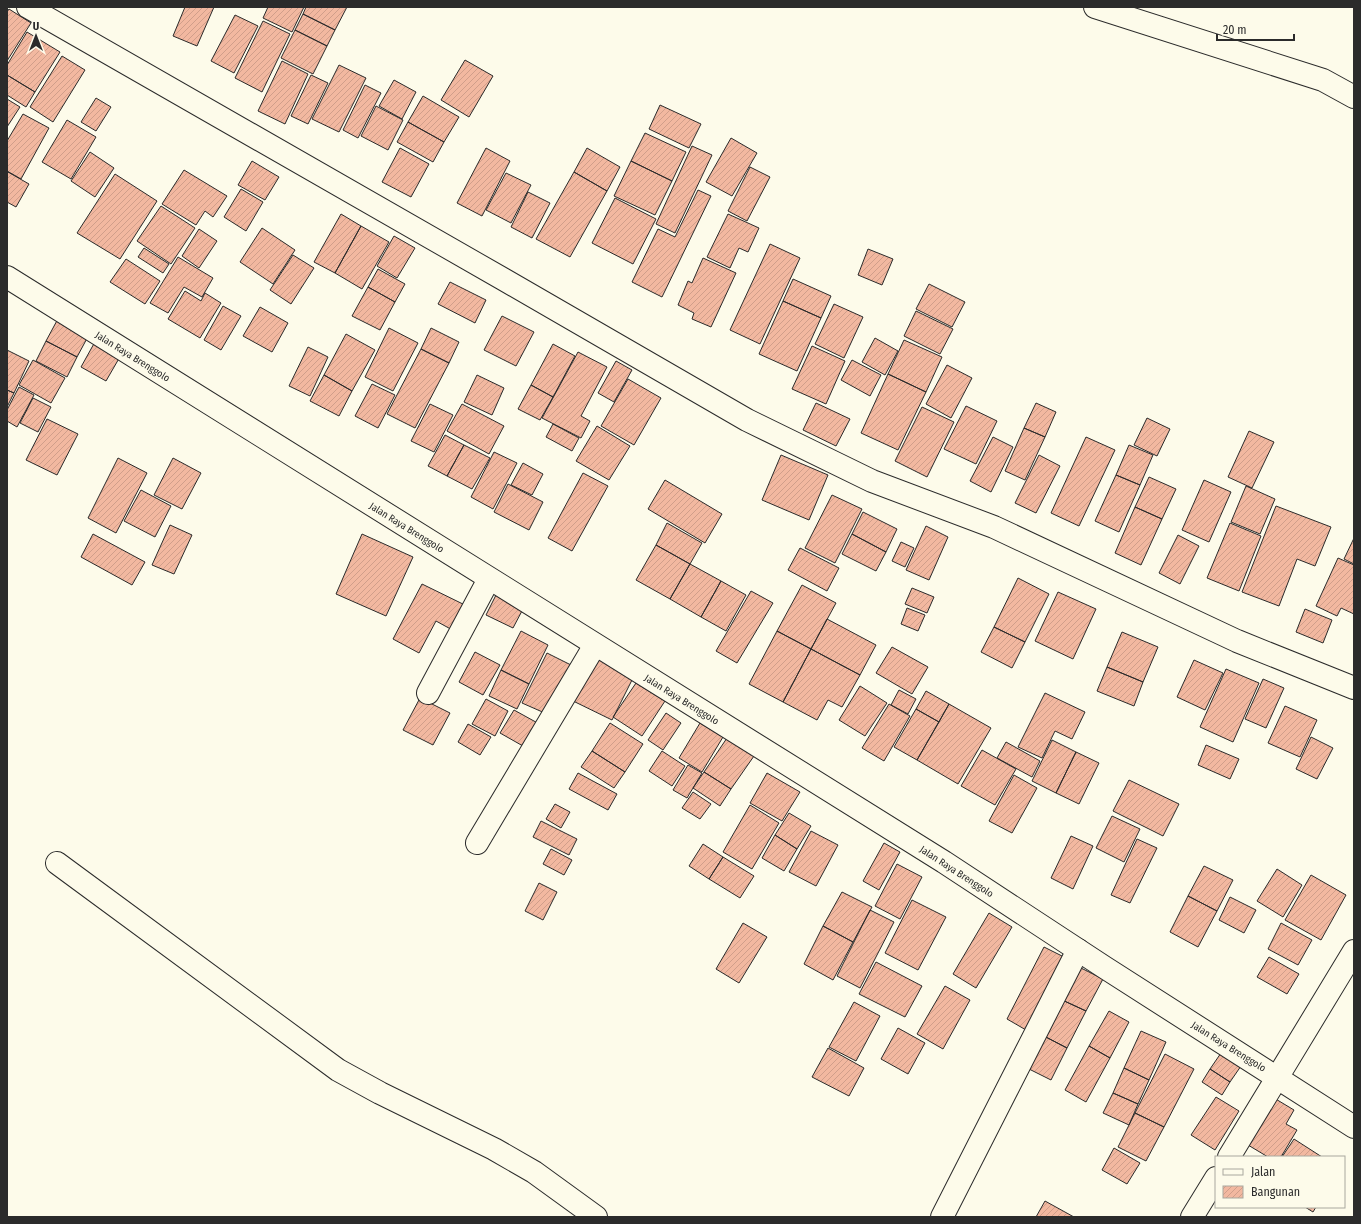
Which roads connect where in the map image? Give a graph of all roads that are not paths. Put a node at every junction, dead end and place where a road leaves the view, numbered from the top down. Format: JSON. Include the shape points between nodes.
{"nodes":[{"id":1,"x":28,"y":7,"type":"edge"},
{"id":2,"x":1095,"y":7,"type":"edge"},
{"id":3,"x":1354,"y":97,"type":"edge"},
{"id":4,"x":7,"y":277,"type":"edge"},
{"id":5,"x":489,"y":579,"type":"junction"},
{"id":6,"x":595,"y":645,"type":"junction"},
{"id":7,"x":1354,"y":688,"type":"edge"},
{"id":8,"x":428,"y":693,"type":"dead end"},
{"id":9,"x":477,"y":843,"type":"dead end"},
{"id":10,"x":57,"y":864,"type":"dead end"},
{"id":11,"x":1078,"y":950,"type":"junction"},
{"id":12,"x":1354,"y":951,"type":"edge"},
{"id":13,"x":1278,"y":1077,"type":"junction"},
{"id":14,"x":1354,"y":1127,"type":"edge"},
{"id":15,"x":1230,"y":1156,"type":"edge"},
{"id":16,"x":1215,"y":1180,"type":"edge"},
{"id":17,"x":596,"y":1217,"type":"edge"},
{"id":18,"x":942,"y":1217,"type":"edge"},
{"id":19,"x":1192,"y":1217,"type":"edge"}],
"edges":[{"from":1,"to":7,"type":"street","via":[[747,420],[872,481],[994,527],[1237,641]]},
{"from":2,"to":3,"type":"street","via":[[1323,80]]},
{"from":4,"to":5,"type":"street","name":"Jalan Raya Brenggolo"},
{"from":5,"to":6,"type":"street","name":"Jalan Raya Brenggolo"},
{"from":5,"to":8,"type":"street"},
{"from":6,"to":9,"type":"street"},
{"from":6,"to":11,"type":"street","name":"Jalan Raya Brenggolo","via":[[944,862]]},
{"from":10,"to":17,"type":"street","via":[[338,1070],[528,1168]]},
{"from":11,"to":13,"type":"street","name":"Jalan Raya Brenggolo"},
{"from":11,"to":18,"type":"street"},
{"from":12,"to":13,"type":"street"},
{"from":13,"to":14,"type":"street","name":"Jalan Raya Brenggolo"},
{"from":13,"to":15,"type":"street"},
{"from":16,"to":19,"type":"street"}]}
